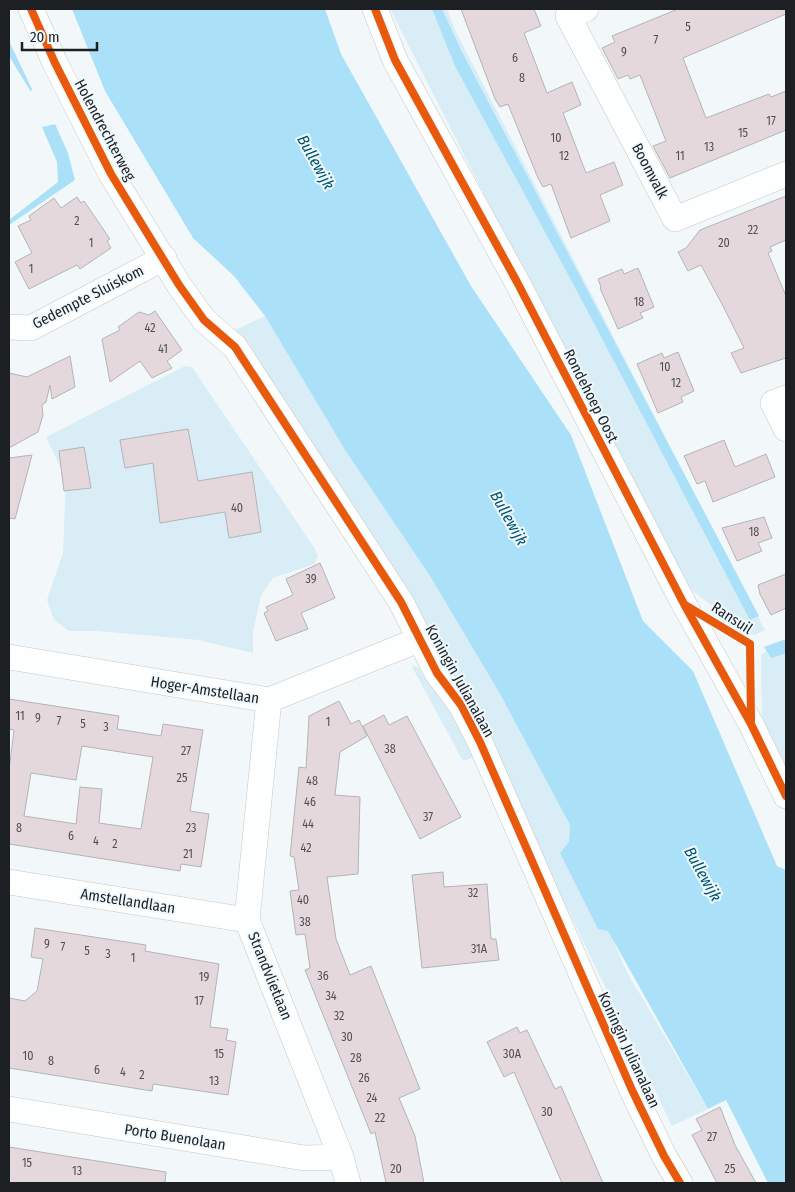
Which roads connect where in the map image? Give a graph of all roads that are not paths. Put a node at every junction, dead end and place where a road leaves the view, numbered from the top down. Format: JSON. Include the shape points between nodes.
{"nodes":[{"id":1,"x":31,"y":9,"type":"edge"},
{"id":2,"x":375,"y":9,"type":"edge"},
{"id":3,"x":573,"y":11,"type":"edge"},
{"id":4,"x":786,"y":174,"type":"edge"},
{"id":5,"x":164,"y":258,"type":"junction"},
{"id":6,"x":9,"y":327,"type":"edge"},
{"id":7,"x":786,"y":398,"type":"edge"},
{"id":8,"x":786,"y":428,"type":"edge"},
{"id":9,"x":421,"y":640,"type":"junction"},
{"id":10,"x":9,"y":657,"type":"edge"},
{"id":11,"x":269,"y":700,"type":"junction"},
{"id":12,"x":786,"y":796,"type":"edge"},
{"id":13,"x":9,"y":882,"type":"edge"},
{"id":14,"x":248,"y":920,"type":"junction"},
{"id":15,"x":9,"y":1110,"type":"edge"},
{"id":16,"x":341,"y":1157,"type":"junction"},
{"id":17,"x":348,"y":1183,"type":"edge"},
{"id":18,"x":680,"y":1183,"type":"edge"}],
"edges":[{"from":1,"to":5,"type":"street","name":"Holendrechterweg","via":[[54,64],[111,174]]},
{"from":2,"to":12,"type":"street","name":"Rondehoep Oost","via":[[395,60],[517,282],[684,604],[752,724]]},
{"from":3,"to":4,"type":"street","name":"Boomvalk","via":[[675,219]]},
{"from":5,"to":6,"type":"street","name":"Gedempte Sluiskom","via":[[31,328]]},
{"from":5,"to":9,"type":"street","name":"Koningin Julianalaan","via":[[204,320],[235,347],[401,602]]},
{"from":7,"to":8,"type":"street","via":[[773,403]]},
{"from":9,"to":11,"type":"street","name":"Hoger-Amstellaan"},
{"from":9,"to":18,"type":"street","name":"Koningin Julianalaan","via":[[437,674],[461,705],[480,742],[628,1081]]},
{"from":10,"to":11,"type":"street","name":"Hoger-Amstellaan"},
{"from":11,"to":14,"type":"street","name":"Strandvlietlaan"},
{"from":13,"to":14,"type":"street","name":"Amstellandlaan"},
{"from":14,"to":16,"type":"street","name":"Strandvlietlaan"},
{"from":15,"to":16,"type":"street","name":"Porto Buenolaan","via":[[304,1158]]},
{"from":16,"to":17,"type":"street","name":"Strandvlietlaan"}]}
